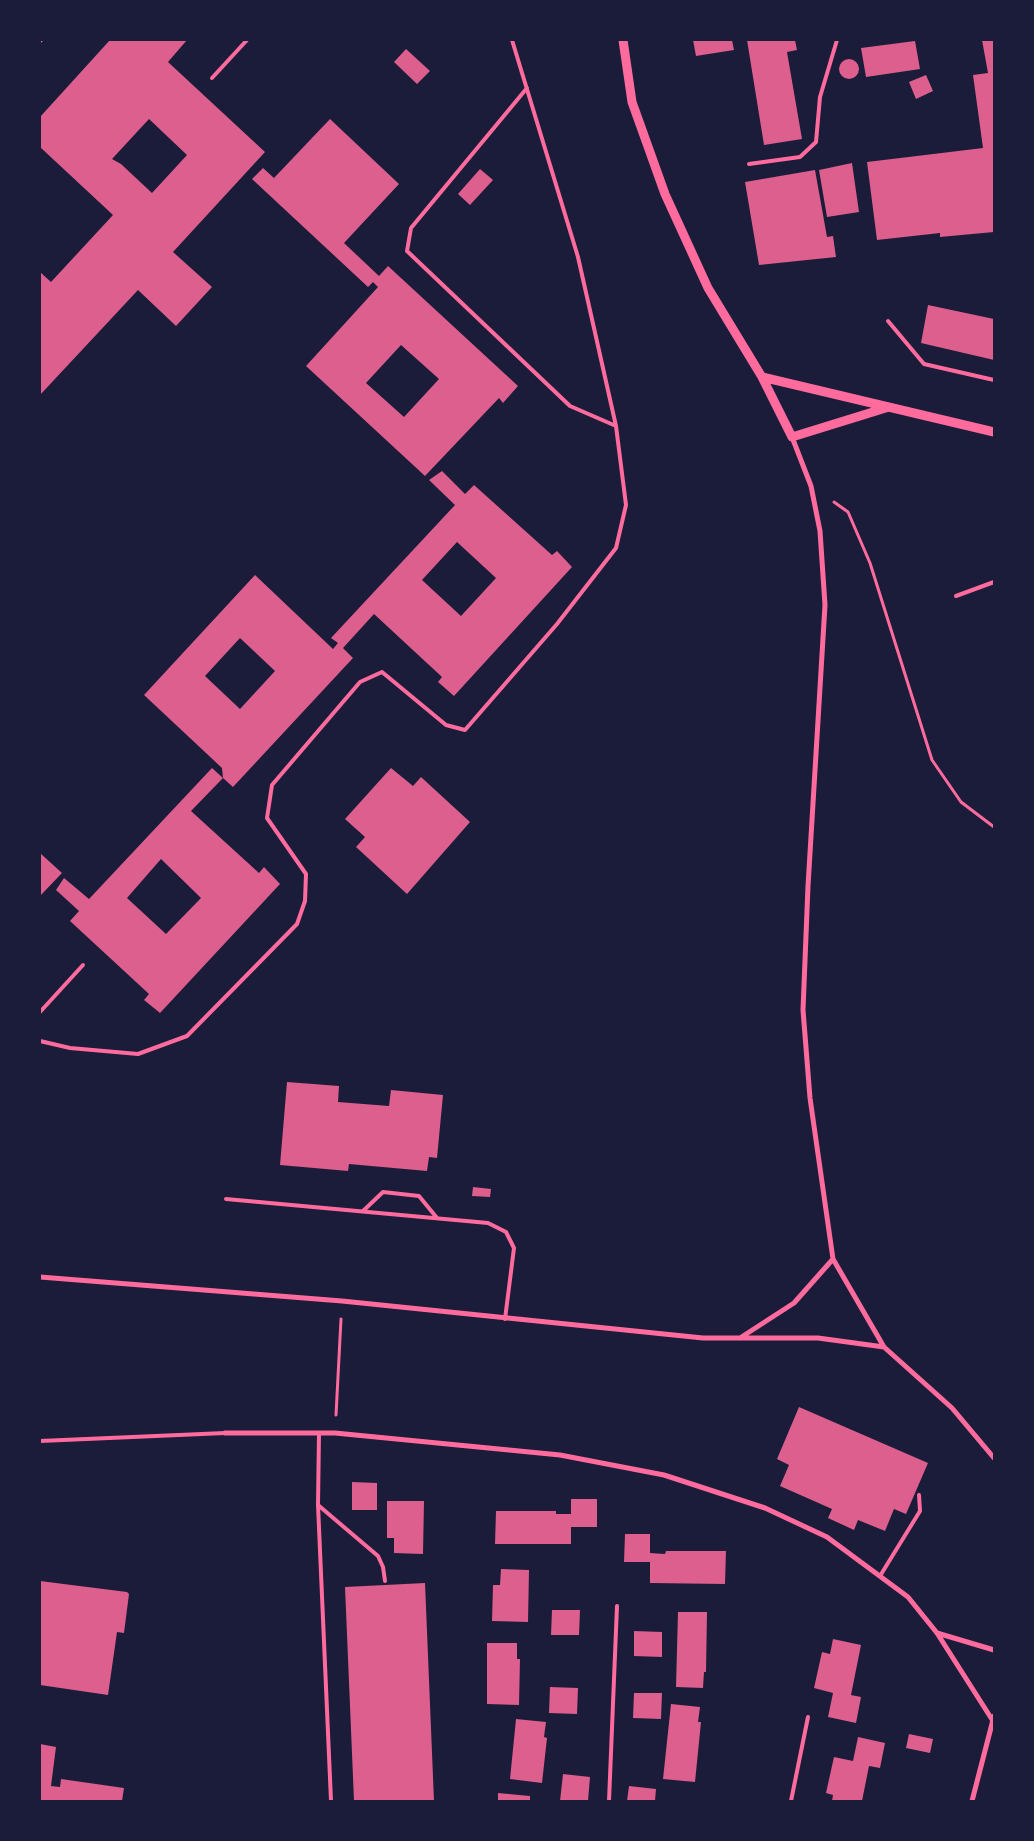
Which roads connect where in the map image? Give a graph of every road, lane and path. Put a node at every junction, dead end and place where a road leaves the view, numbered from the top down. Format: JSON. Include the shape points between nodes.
{"nodes":[{"id":1,"x":247,"y":40,"type":"edge"},
{"id":2,"x":512,"y":40,"type":"edge"},
{"id":3,"x":623,"y":40,"type":"edge"},
{"id":4,"x":837,"y":40,"type":"edge"},
{"id":5,"x":212,"y":78,"type":"dead end"},
{"id":6,"x":527,"y":88,"type":"junction"},
{"id":7,"x":749,"y":164,"type":"dead end"},
{"id":8,"x":888,"y":321,"type":"dead end"},
{"id":9,"x":762,"y":377,"type":"junction"},
{"id":10,"x":994,"y":380,"type":"edge"},
{"id":11,"x":889,"y":408,"type":"junction"},
{"id":12,"x":616,"y":426,"type":"junction"},
{"id":13,"x":994,"y":432,"type":"edge"},
{"id":14,"x":792,"y":436,"type":"junction"},
{"id":15,"x":811,"y":486,"type":"junction"},
{"id":16,"x":994,"y":582,"type":"edge"},
{"id":17,"x":956,"y":596,"type":"dead end"},
{"id":18,"x":994,"y":827,"type":"edge"},
{"id":19,"x":83,"y":965,"type":"dead end"},
{"id":20,"x":40,"y":1012,"type":"edge"},
{"id":21,"x":40,"y":1041,"type":"edge"},
{"id":22,"x":226,"y":1199,"type":"dead end"},
{"id":23,"x":363,"y":1212,"type":"junction"},
{"id":24,"x":437,"y":1218,"type":"junction"},
{"id":25,"x":833,"y":1259,"type":"junction"},
{"id":26,"x":40,"y":1277,"type":"edge"},
{"id":27,"x":342,"y":1301,"type":"junction"},
{"id":28,"x":505,"y":1319,"type":"junction"},
{"id":29,"x":740,"y":1338,"type":"junction"},
{"id":30,"x":884,"y":1347,"type":"junction"},
{"id":31,"x":225,"y":1433,"type":"joint"},
{"id":32,"x":318,"y":1433,"type":"junction"},
{"id":33,"x":334,"y":1433,"type":"junction"},
{"id":34,"x":40,"y":1441,"type":"edge"},
{"id":35,"x":994,"y":1458,"type":"edge"},
{"id":36,"x":919,"y":1495,"type":"dead end"},
{"id":37,"x":318,"y":1505,"type":"junction"},
{"id":38,"x":880,"y":1576,"type":"junction"},
{"id":39,"x":385,"y":1581,"type":"dead end"},
{"id":40,"x":617,"y":1606,"type":"dead end"},
{"id":41,"x":936,"y":1633,"type":"junction"},
{"id":42,"x":994,"y":1650,"type":"edge"},
{"id":43,"x":808,"y":1717,"type":"dead end"},
{"id":44,"x":993,"y":1718,"type":"edge"},
{"id":45,"x":331,"y":1801,"type":"edge"},
{"id":46,"x":609,"y":1801,"type":"edge"},
{"id":47,"x":791,"y":1801,"type":"edge"},
{"id":48,"x":972,"y":1801,"type":"edge"}],
"edges":[{"from":1,"to":5,"type":"lane"},
{"from":2,"to":6,"type":"lane"},
{"from":3,"to":9,"type":"street","via":[[632,102],[665,194],[708,288]]},
{"from":4,"to":7,"type":"lane","via":[[820,97],[816,142],[800,157]]},
{"from":6,"to":12,"type":"lane","via":[[578,257]]},
{"from":6,"to":12,"type":"lane","via":[[411,228],[407,251],[570,406]]},
{"from":8,"to":10,"type":"lane","via":[[924,364]]},
{"from":9,"to":11,"type":"street"},
{"from":9,"to":14,"type":"street"},
{"from":11,"to":13,"type":"street"},
{"from":11,"to":14,"type":"street"},
{"from":12,"to":21,"type":"lane","via":[[626,505],[616,548],[465,730],[446,725],[382,672],[360,682],[272,786],[267,818],[306,874],[305,901],[297,924],[187,1036],[138,1054],[70,1048]]},
{"from":14,"to":15,"type":"street"},
{"from":15,"to":18,"type":"path","via":[[848,512],[861,538],[932,760],[961,802]]},
{"from":15,"to":25,"type":"street","via":[[820,531],[825,605],[803,1010],[810,1098]]},
{"from":16,"to":17,"type":"lane"},
{"from":19,"to":20,"type":"lane"},
{"from":22,"to":23,"type":"lane"},
{"from":23,"to":24,"type":"lane"},
{"from":23,"to":24,"type":"lane","via":[[382,1192],[419,1196]]},
{"from":24,"to":28,"type":"lane","via":[[488,1222],[506,1232],[514,1248]]},
{"from":25,"to":29,"type":"street","via":[[794,1303]]},
{"from":25,"to":30,"type":"street"},
{"from":26,"to":27,"type":"street"},
{"from":27,"to":28,"type":"street"},
{"from":27,"to":33,"type":"path"},
{"from":28,"to":29,"type":"street","via":[[703,1338]]},
{"from":29,"to":30,"type":"street","via":[[818,1338]]},
{"from":30,"to":35,"type":"street","via":[[952,1408]]},
{"from":31,"to":32,"type":"street"},
{"from":31,"to":34,"type":"lane"},
{"from":32,"to":33,"type":"street"},
{"from":32,"to":37,"type":"lane"},
{"from":33,"to":38,"type":"street","via":[[560,1455],[664,1475],[774,1512],[826,1537]]},
{"from":36,"to":38,"type":"lane","via":[[920,1511]]},
{"from":37,"to":39,"type":"lane","via":[[378,1556]]},
{"from":37,"to":45,"type":"lane"},
{"from":38,"to":41,"type":"street","via":[[908,1597]]},
{"from":40,"to":46,"type":"lane"},
{"from":41,"to":42,"type":"street"},
{"from":41,"to":44,"type":"street"},
{"from":43,"to":47,"type":"lane"},
{"from":44,"to":48,"type":"street"}]}
